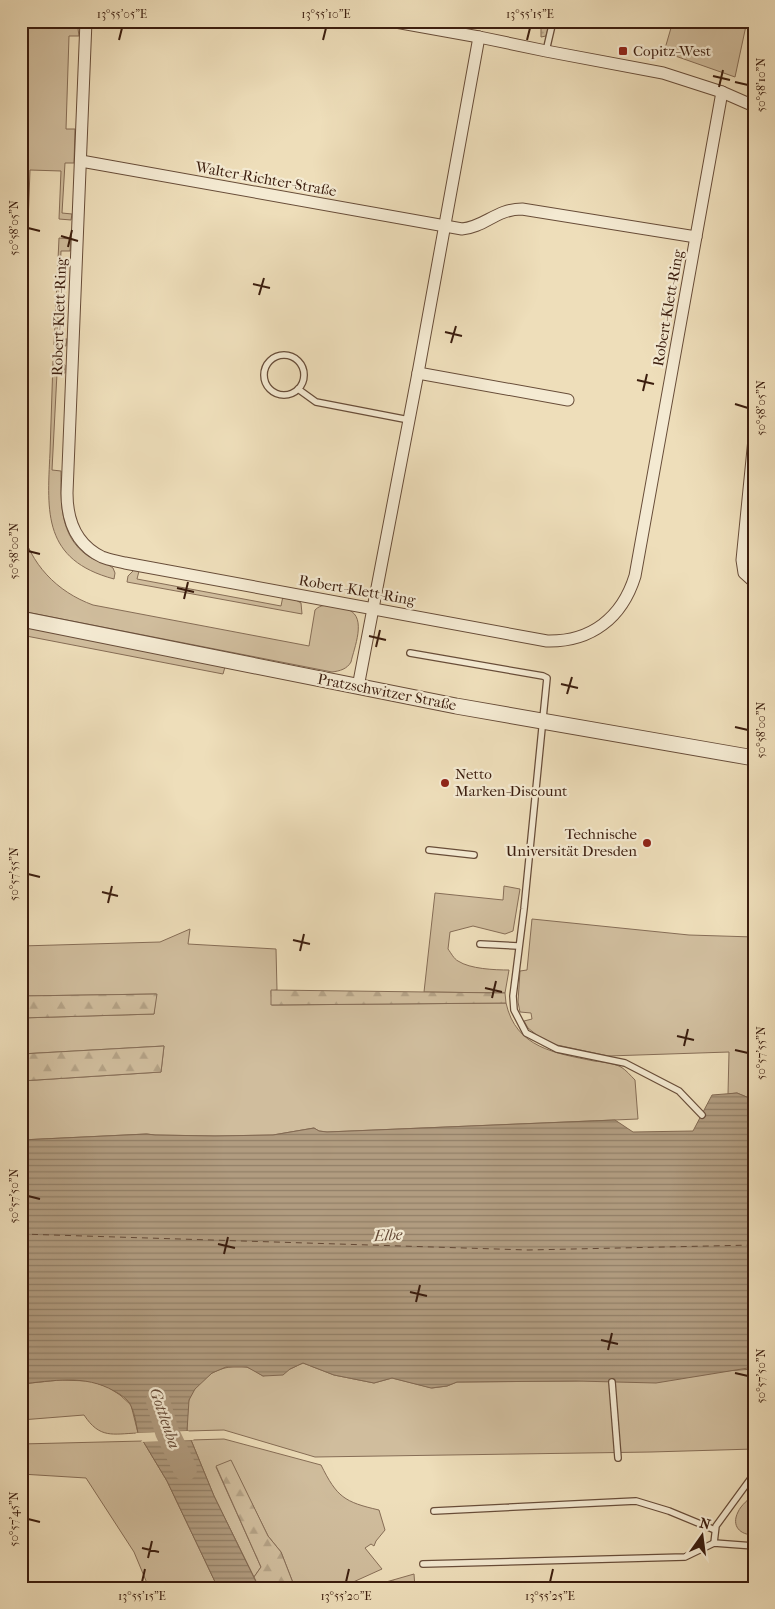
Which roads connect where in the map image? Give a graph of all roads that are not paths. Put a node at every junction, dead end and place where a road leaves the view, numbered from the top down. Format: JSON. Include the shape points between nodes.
{"nodes":[{"id":1,"x":86,"y":21,"type":"edge"},
{"id":2,"x":390,"y":21,"type":"edge"},
{"id":3,"x":553,"y":21,"type":"edge"},
{"id":4,"x":479,"y":37,"type":"junction"},
{"id":5,"x":546,"y":51,"type":"junction"},
{"id":6,"x":722,"y":92,"type":"junction"},
{"id":7,"x":754,"y":106,"type":"edge"},
{"id":8,"x":81,"y":161,"type":"junction"},
{"id":9,"x":445,"y":226,"type":"junction"},
{"id":10,"x":696,"y":237,"type":"junction"},
{"id":11,"x":418,"y":373,"type":"junction"},
{"id":12,"x":298,"y":389,"type":"junction"},
{"id":13,"x":568,"y":400,"type":"dead end"},
{"id":14,"x":410,"y":420,"type":"junction"},
{"id":15,"x":754,"y":439,"type":"edge"},
{"id":16,"x":754,"y":582,"type":"edge"},
{"id":17,"x":374,"y":608,"type":"junction"},
{"id":18,"x":21,"y":618,"type":"edge"},
{"id":19,"x":410,"y":653,"type":"dead end"},
{"id":20,"x":358,"y":687,"type":"junction"},
{"id":21,"x":542,"y":722,"type":"junction"},
{"id":22,"x":754,"y":758,"type":"edge"},
{"id":23,"x":429,"y":850,"type":"dead end"},
{"id":24,"x":474,"y":854,"type":"dead end"},
{"id":25,"x":480,"y":944,"type":"dead end"},
{"id":26,"x":518,"y":946,"type":"junction"},
{"id":27,"x":702,"y":1115,"type":"dead end"},
{"id":28,"x":612,"y":1382,"type":"dead end"},
{"id":29,"x":618,"y":1458,"type":"dead end"},
{"id":30,"x":754,"y":1474,"type":"edge"},
{"id":31,"x":434,"y":1511,"type":"dead end"},
{"id":32,"x":715,"y":1530,"type":"junction"},
{"id":33,"x":714,"y":1543,"type":"junction"},
{"id":34,"x":754,"y":1546,"type":"edge"},
{"id":35,"x":423,"y":1564,"type":"dead end"}],
"edges":[{"from":1,"to":8,"type":"street","name":"Robert-Klett-Ring"},
{"from":2,"to":4,"type":"street"},
{"from":3,"to":5,"type":"lane"},
{"from":4,"to":5,"type":"street"},
{"from":4,"to":9,"type":"street"},
{"from":5,"to":6,"type":"street","via":[[663,73]]},
{"from":6,"to":7,"type":"street"},
{"from":6,"to":10,"type":"street","name":"Robert-Klett-Ring"},
{"from":8,"to":9,"type":"street","name":"Walter-Richter-Straße"},
{"from":8,"to":17,"type":"street","name":"Robert-Klett-Ring","via":[[67,492],[67,508],[76,534],[103,557],[125,563]]},
{"from":9,"to":10,"type":"street","name":"Walter-Richter-Straße","via":[[469,228],[502,212],[522,209]]},
{"from":9,"to":11,"type":"street"},
{"from":10,"to":17,"type":"street","name":"Robert-Klett-Ring","via":[[634,576],[630,592],[615,614],[589,633],[547,641]]},
{"from":11,"to":13,"type":"street"},
{"from":11,"to":14,"type":"street"},
{"from":12,"to":12,"type":"lane","via":[[287,395],[270,390],[264,378],[265,366],[273,357],[285,354],[300,362],[304,379]]},
{"from":12,"to":14,"type":"lane","via":[[316,402]]},
{"from":14,"to":17,"type":"street"},
{"from":15,"to":16,"type":"street","via":[[742,560],[744,573]]},
{"from":17,"to":20,"type":"street"},
{"from":18,"to":20,"type":"street","name":"Pratzschwitzer Straße"},
{"from":19,"to":21,"type":"lane","via":[[547,678]]},
{"from":20,"to":21,"type":"street","name":"Pratzschwitzer Straße"},
{"from":21,"to":22,"type":"street","name":"Pratzschwitzer Straße"},
{"from":21,"to":26,"type":"lane"},
{"from":23,"to":24,"type":"lane"},
{"from":25,"to":26,"type":"lane"},
{"from":26,"to":27,"type":"lane","via":[[514,1010],[526,1033],[557,1049],[625,1063],[679,1090]]},
{"from":28,"to":29,"type":"lane"},
{"from":30,"to":32,"type":"lane"},
{"from":31,"to":32,"type":"lane","via":[[636,1501]]},
{"from":32,"to":33,"type":"lane"},
{"from":33,"to":34,"type":"lane"},
{"from":33,"to":35,"type":"lane","via":[[685,1557]]}]}
